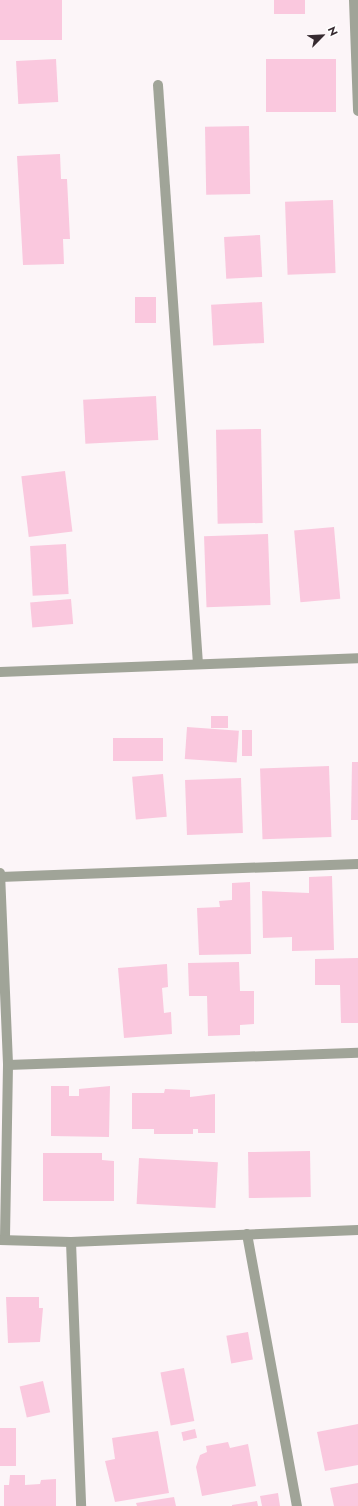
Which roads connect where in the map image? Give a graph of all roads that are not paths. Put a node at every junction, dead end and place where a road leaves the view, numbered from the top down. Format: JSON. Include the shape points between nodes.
{"nodes":[{"id":1,"x":354,"y":0,"type":"edge"},
{"id":2,"x":158,"y":85,"type":"dead end"},
{"id":3,"x":358,"y":111,"type":"edge"},
{"id":4,"x":358,"y":658,"type":"edge"},
{"id":5,"x":198,"y":664,"type":"junction"},
{"id":6,"x":0,"y":672,"type":"edge"},
{"id":7,"x":358,"y":864,"type":"edge"},
{"id":8,"x":0,"y":874,"type":"edge"},
{"id":9,"x":0,"y":877,"type":"edge"},
{"id":10,"x":4,"y":1047,"type":"edge"},
{"id":11,"x":358,"y":1053,"type":"edge"},
{"id":12,"x":8,"y":1065,"type":"junction"},
{"id":13,"x":358,"y":1230,"type":"edge"},
{"id":14,"x":247,"y":1234,"type":"junction"},
{"id":15,"x":3,"y":1240,"type":"edge"},
{"id":16,"x":71,"y":1242,"type":"junction"},
{"id":17,"x":80,"y":1506,"type":"edge"},
{"id":18,"x":298,"y":1506,"type":"edge"}],
"edges":[{"from":1,"to":3,"type":"street"},
{"from":2,"to":5,"type":"street"},
{"from":4,"to":5,"type":"street"},
{"from":5,"to":6,"type":"street"},
{"from":7,"to":9,"type":"street"},
{"from":8,"to":9,"type":"street"},
{"from":9,"to":10,"type":"street"},
{"from":10,"to":12,"type":"street"},
{"from":11,"to":12,"type":"street"},
{"from":12,"to":15,"type":"street"},
{"from":13,"to":14,"type":"street"},
{"from":14,"to":16,"type":"street"},
{"from":14,"to":18,"type":"street"},
{"from":15,"to":16,"type":"street"},
{"from":16,"to":17,"type":"street"}]}
